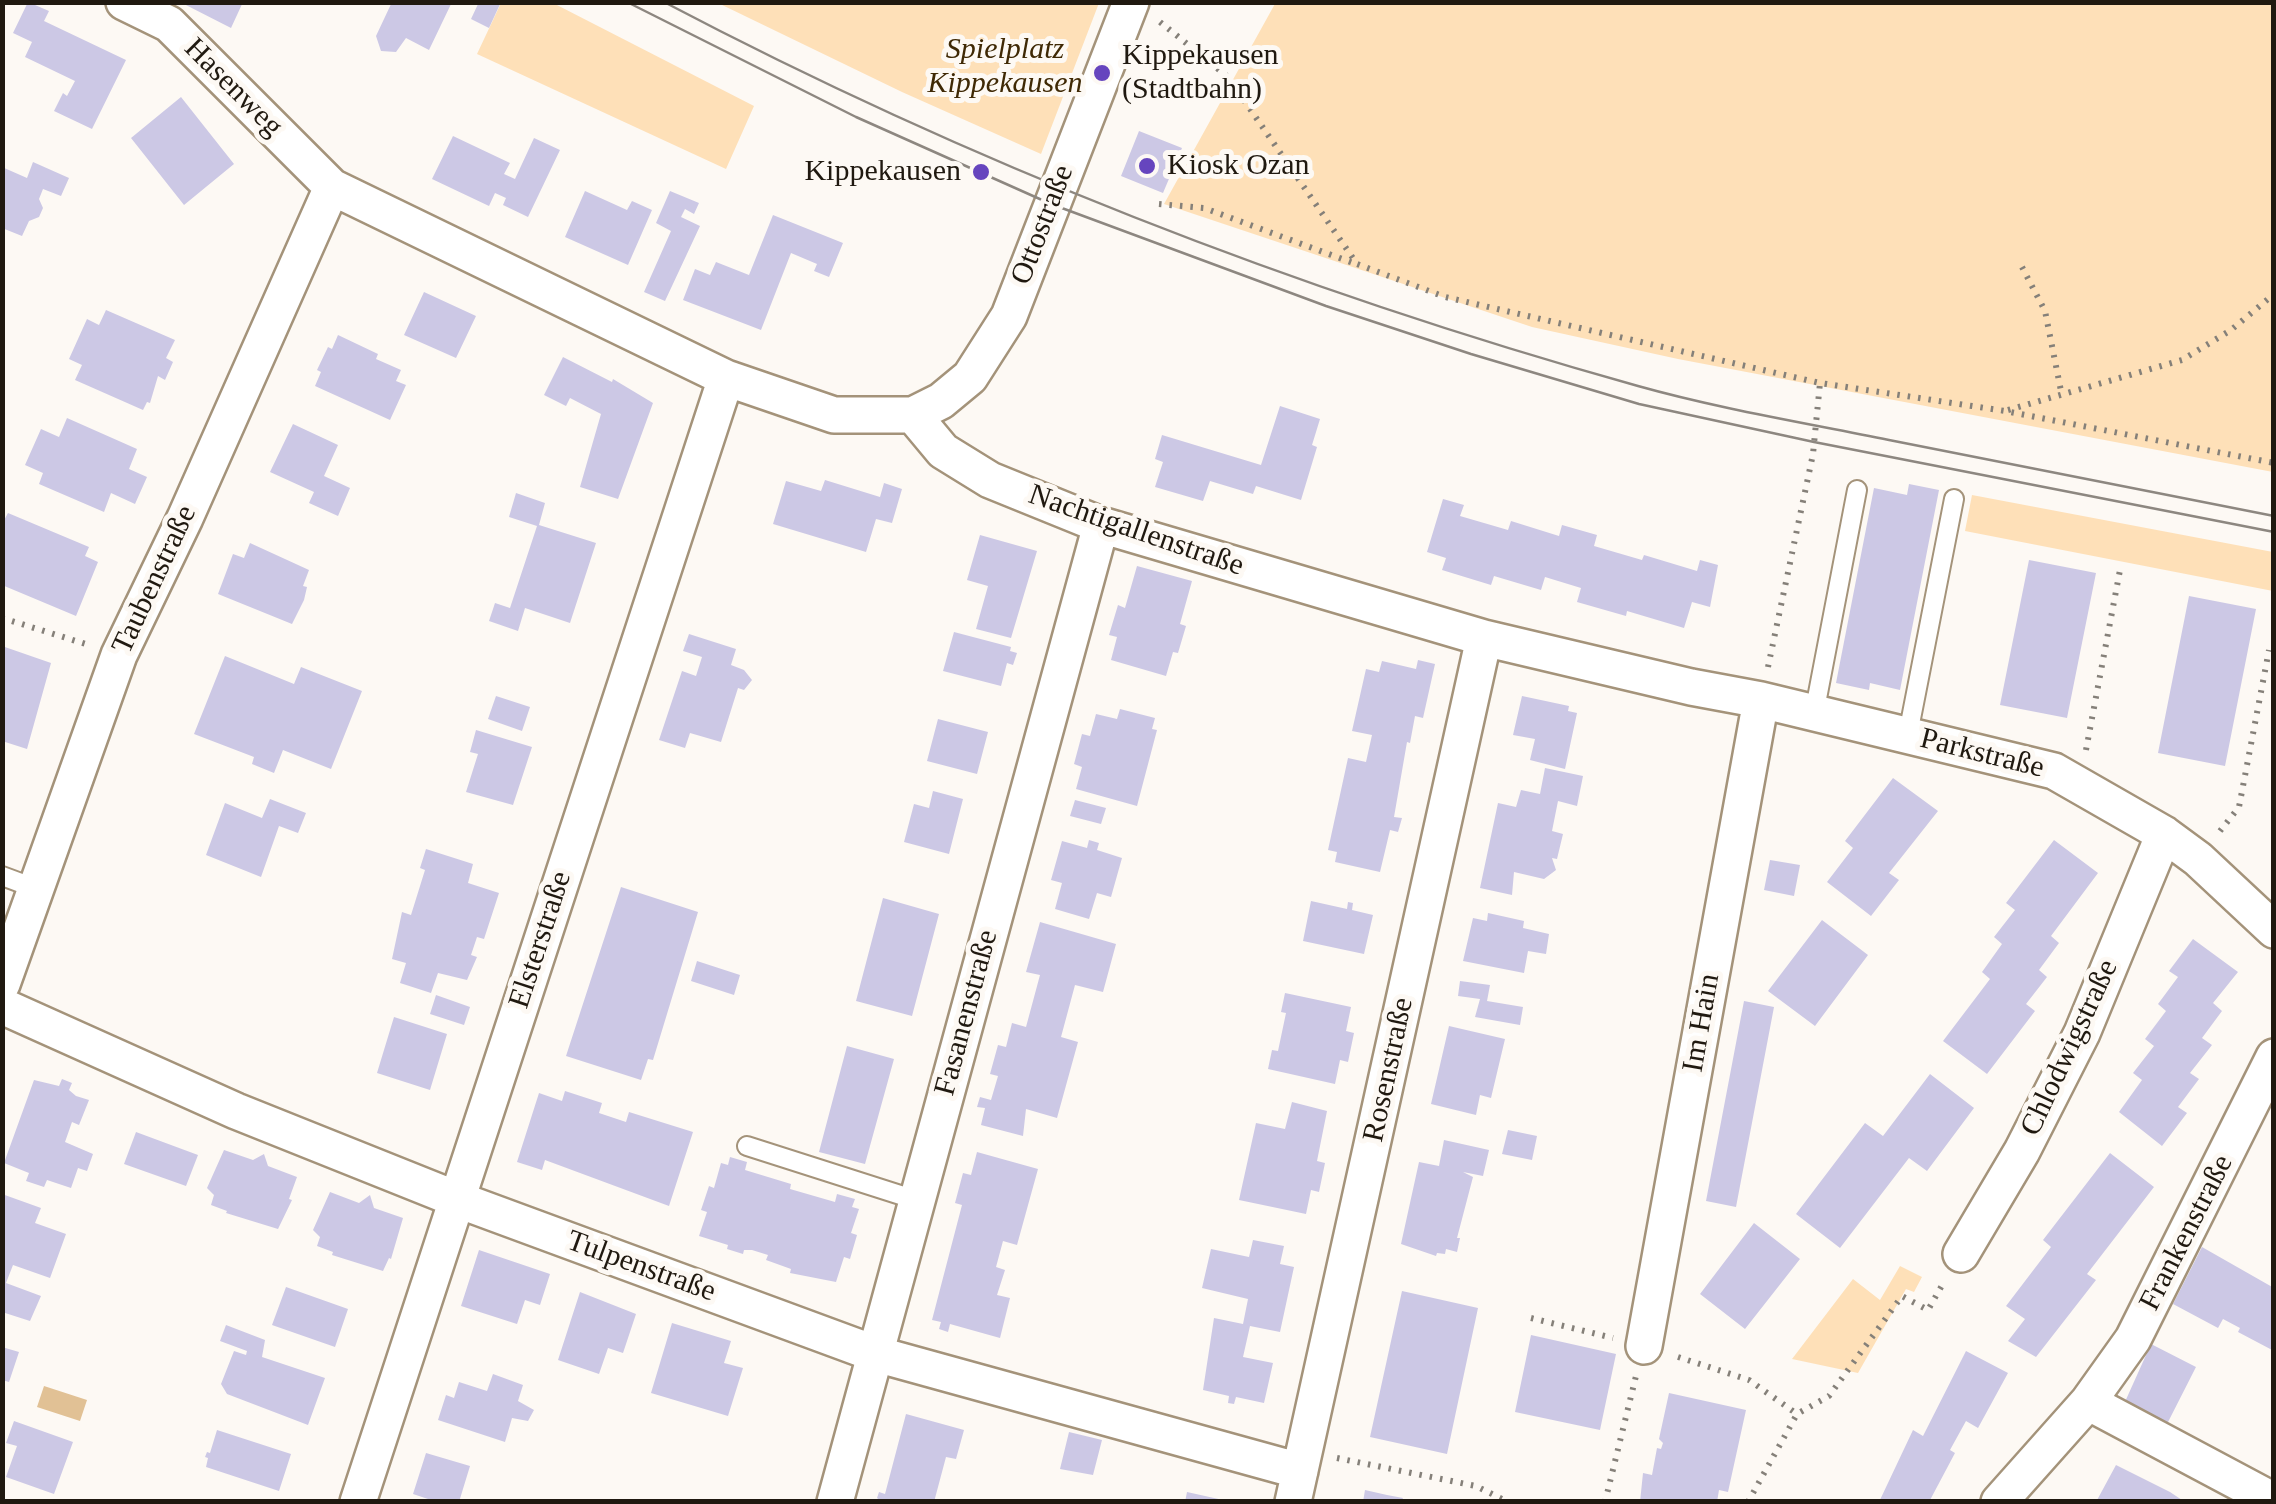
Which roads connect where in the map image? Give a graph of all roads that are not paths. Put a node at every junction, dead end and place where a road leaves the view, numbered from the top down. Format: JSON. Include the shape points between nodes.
{"nodes":[{"id":1,"x":124,"y":2,"type":"edge"},
{"id":2,"x":1141,"y":9,"type":"edge"},
{"id":3,"x":332,"y":187,"type":"junction"},
{"id":4,"x":726,"y":378,"type":"junction"},
{"id":5,"x":913,"y":415,"type":"junction"},
{"id":6,"x":1857,"y":490,"type":"dead end"},
{"id":7,"x":1954,"y":499,"type":"dead end"},
{"id":8,"x":1101,"y":525,"type":"junction"},
{"id":9,"x":1484,"y":638,"type":"junction"},
{"id":10,"x":1761,"y":700,"type":"junction"},
{"id":11,"x":1814,"y":714,"type":"junction"},
{"id":12,"x":1908,"y":734,"type":"junction"},
{"id":13,"x":2164,"y":834,"type":"junction"},
{"id":14,"x":2,"y":876,"type":"edge"},
{"id":15,"x":37,"y":889,"type":"junction"},
{"id":16,"x":2274,"y":930,"type":"edge"},
{"id":17,"x":2,"y":984,"type":"edge"},
{"id":18,"x":2,"y":1006,"type":"edge"},
{"id":19,"x":2274,"y":1057,"type":"edge"},
{"id":20,"x":747,"y":1146,"type":"dead end"},
{"id":21,"x":456,"y":1199,"type":"junction"},
{"id":22,"x":916,"y":1200,"type":"junction"},
{"id":23,"x":1960,"y":1254,"type":"road end"},
{"id":24,"x":1644,"y":1346,"type":"road end"},
{"id":25,"x":876,"y":1354,"type":"junction"},
{"id":26,"x":2088,"y":1402,"type":"junction"},
{"id":27,"x":1300,"y":1475,"type":"edge"},
{"id":28,"x":2274,"y":1501,"type":"edge"},
{"id":29,"x":358,"y":1502,"type":"edge"},
{"id":30,"x":835,"y":1502,"type":"edge"},
{"id":31,"x":1999,"y":1502,"type":"edge"}],
"edges":[{"from":1,"to":3,"type":"street","name":"Hasenweg","via":[[170,24]]},
{"from":2,"to":5,"type":"street","name":"Ottostraße","via":[[1009,316],[970,377]]},
{"from":3,"to":4,"type":"street"},
{"from":3,"to":15,"type":"street","name":"Taubenstraße","via":[[119,655]]},
{"from":4,"to":5,"type":"street","via":[[834,415]]},
{"from":4,"to":21,"type":"street","name":"Elsterstraße"},
{"from":5,"to":8,"type":"street","name":"Nachtigallenstraße","via":[[943,450],[990,480]]},
{"from":6,"to":11,"type":"lane"},
{"from":7,"to":12,"type":"lane"},
{"from":8,"to":9,"type":"street","name":"Nachtigallenstraße"},
{"from":8,"to":22,"type":"street","name":"Fasanenstraße"},
{"from":9,"to":10,"type":"street","name":"Nachtigallenstraße"},
{"from":9,"to":27,"type":"street","name":"Rosenstraße"},
{"from":10,"to":11,"type":"street","name":"Parkstraße"},
{"from":10,"to":24,"type":"street","name":"Im Hain"},
{"from":11,"to":12,"type":"street","name":"Parkstraße"},
{"from":12,"to":13,"type":"street","name":"Parkstraße","via":[[2054,771]]},
{"from":13,"to":16,"type":"street","name":"Parkstraße"},
{"from":13,"to":23,"type":"street","name":"Chlodwigstraße","via":[[2082,1033]]},
{"from":14,"to":15,"type":"lane"},
{"from":15,"to":17,"type":"street","name":"Taubenstraße"},
{"from":18,"to":21,"type":"street","name":"Tulpenstraße","via":[[236,1111]]},
{"from":19,"to":26,"type":"street","name":"Frankenstraße","via":[[2133,1339]]},
{"from":20,"to":22,"type":"lane"},
{"from":21,"to":25,"type":"street","name":"Tulpenstraße"},
{"from":21,"to":29,"type":"street","name":"Elsterstraße"},
{"from":22,"to":25,"type":"street","name":"Fasanenstraße"},
{"from":25,"to":27,"type":"street","name":"Tulpenstraße"},
{"from":25,"to":30,"type":"street","name":"Fasanenstraße"},
{"from":26,"to":28,"type":"street"},
{"from":26,"to":31,"type":"street","name":"Frankenstraße"}]}
